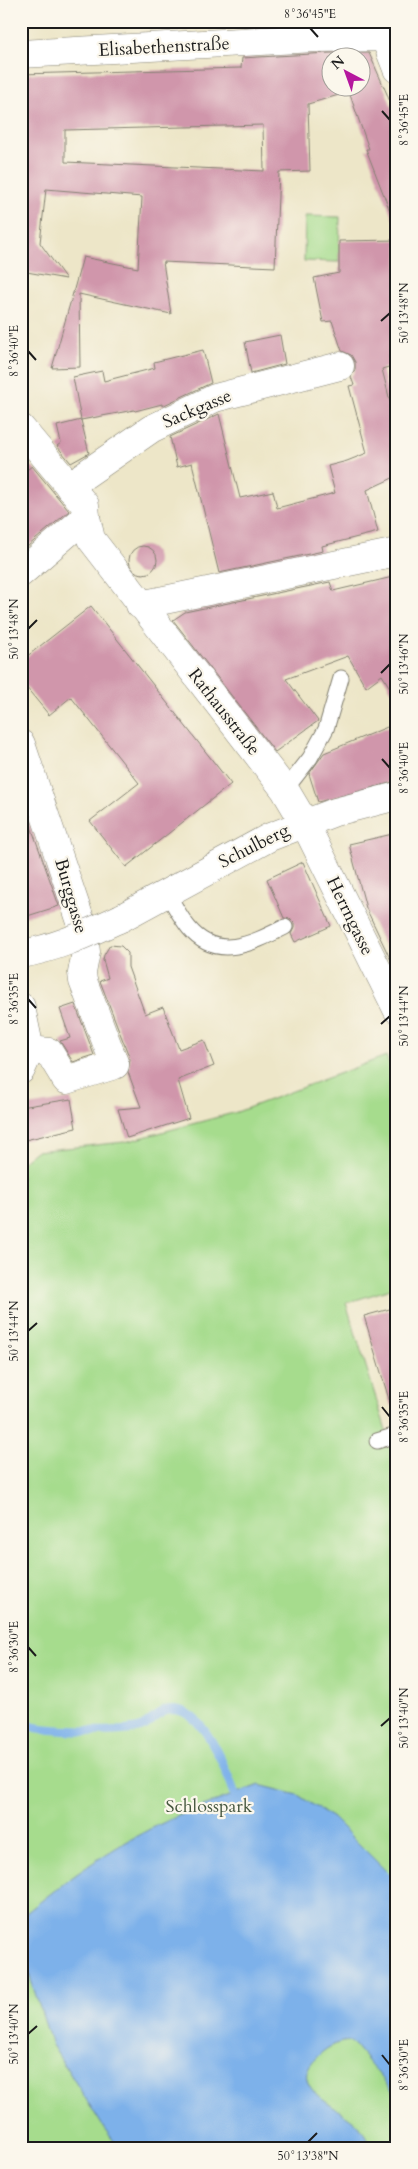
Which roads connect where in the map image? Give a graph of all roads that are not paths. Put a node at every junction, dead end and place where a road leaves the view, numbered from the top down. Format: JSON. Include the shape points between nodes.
{"nodes":[{"id":1,"x":391,"y":38,"type":"edge"},
{"id":2,"x":21,"y":54,"type":"edge"},
{"id":3,"x":397,"y":69,"type":"edge"},
{"id":4,"x":340,"y":366,"type":"dead end"},
{"id":5,"x":21,"y":428,"type":"edge"},
{"id":6,"x":70,"y":488,"type":"junction"},
{"id":7,"x":86,"y":517,"type":"junction"},
{"id":8,"x":397,"y":552,"type":"edge"},
{"id":9,"x":21,"y":572,"type":"edge"},
{"id":10,"x":140,"y":605,"type":"junction"},
{"id":11,"x":340,"y":678,"type":"dead end"},
{"id":12,"x":21,"y":744,"type":"edge"},
{"id":13,"x":285,"y":790,"type":"junction"},
{"id":14,"x":397,"y":796,"type":"edge"},
{"id":15,"x":304,"y":822,"type":"junction"},
{"id":16,"x":166,"y":892,"type":"junction"},
{"id":17,"x":285,"y":927,"type":"dead end"},
{"id":18,"x":83,"y":928,"type":"junction"},
{"id":19,"x":21,"y":944,"type":"edge"},
{"id":20,"x":21,"y":954,"type":"edge"},
{"id":21,"x":21,"y":1007,"type":"edge"},
{"id":22,"x":397,"y":1009,"type":"edge"},
{"id":23,"x":25,"y":1060,"type":"edge"},
{"id":24,"x":397,"y":1435,"type":"edge"},
{"id":25,"x":377,"y":1441,"type":"dead end"}],
"edges":[{"from":1,"to":2,"type":"street","name":"Elisabethenstraße","via":[[315,38]]},
{"from":1,"to":3,"type":"street"},
{"from":4,"to":6,"type":"street","name":"Sackgasse","via":[[215,398],[151,429]]},
{"from":5,"to":6,"type":"street","name":"Rathausstraße"},
{"from":6,"to":7,"type":"street","name":"Rathausstraße","via":[[86,505]]},
{"from":7,"to":9,"type":"street"},
{"from":7,"to":10,"type":"street","name":"Rathausstraße","via":[[91,539]]},
{"from":8,"to":10,"type":"street"},
{"from":10,"to":13,"type":"street","name":"Rathausstraße"},
{"from":11,"to":13,"type":"lane","via":[[326,729],[310,758]]},
{"from":12,"to":18,"type":"street","name":"Burggasse"},
{"from":13,"to":15,"type":"street","name":"Rathausstraße"},
{"from":14,"to":15,"type":"street","name":"Schulberg"},
{"from":15,"to":16,"type":"street","name":"Schulberg"},
{"from":15,"to":22,"type":"street","name":"Herrngasse"},
{"from":16,"to":17,"type":"lane","via":[[190,929],[209,944],[225,949],[255,941]]},
{"from":16,"to":20,"type":"street","name":"Schulberg","bridge":true,"via":[[75,939]]},
{"from":18,"to":19,"type":"street"},
{"from":18,"to":23,"type":"street","name":"Burggasse","via":[[86,952],[83,981],[115,1065],[66,1080],[49,1052]]},
{"from":21,"to":23,"type":"street"},
{"from":24,"to":25,"type":"lane"}]}
